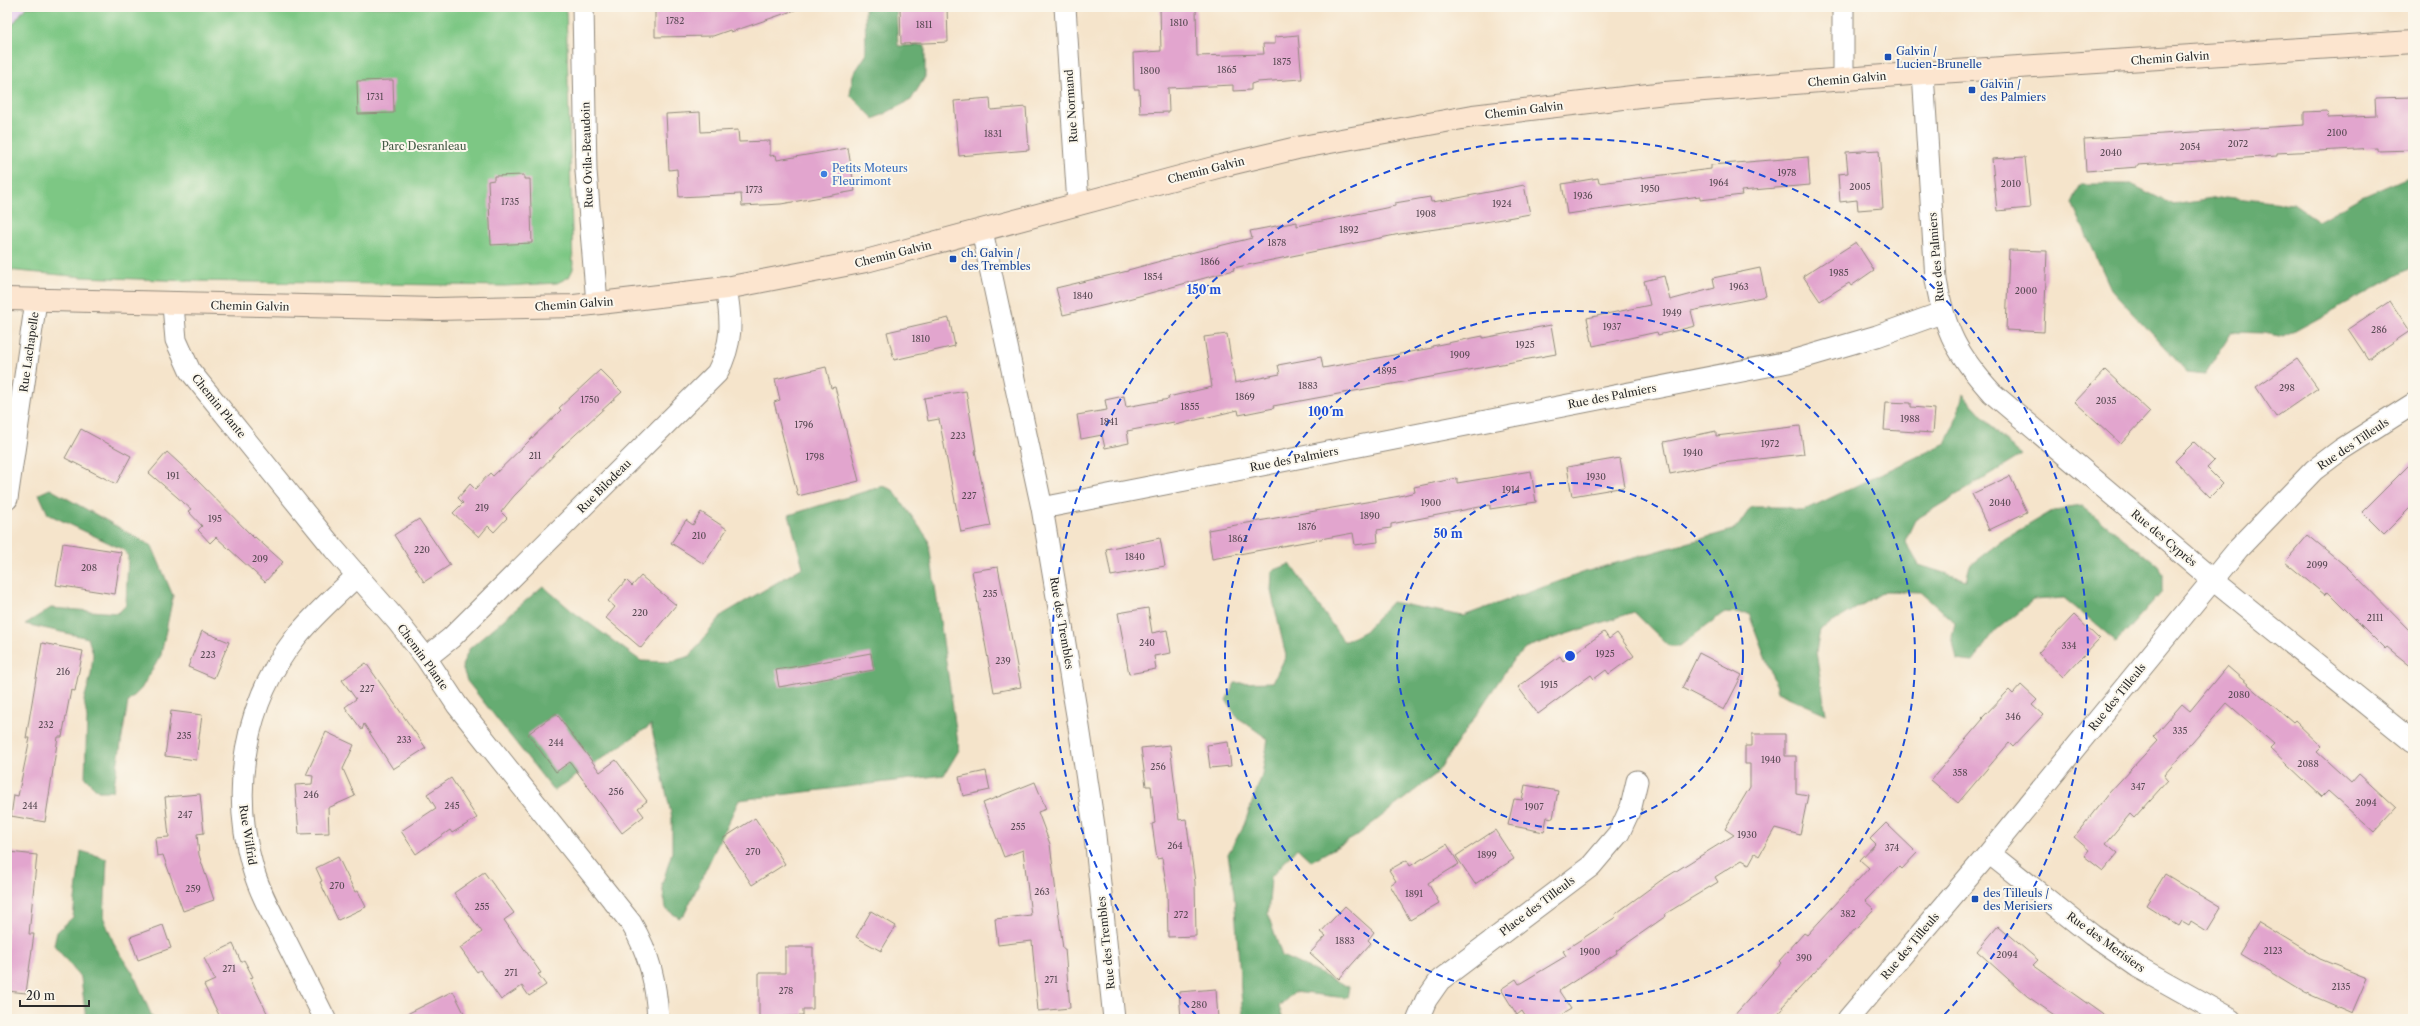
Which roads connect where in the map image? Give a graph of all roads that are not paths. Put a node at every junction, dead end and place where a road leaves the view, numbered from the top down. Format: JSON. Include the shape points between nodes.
{"nodes":[{"id":1,"x":583,"y":7,"type":"edge"},
{"id":2,"x":1065,"y":7,"type":"edge"},
{"id":3,"x":1843,"y":7,"type":"edge"},
{"id":4,"x":2413,"y":42,"type":"edge"},
{"id":5,"x":1923,"y":73,"type":"junction"},
{"id":6,"x":1843,"y":80,"type":"junction"},
{"id":7,"x":1078,"y":204,"type":"junction"},
{"id":8,"x":982,"y":231,"type":"junction"},
{"id":9,"x":726,"y":288,"type":"junction"},
{"id":10,"x":7,"y":299,"type":"edge"},
{"id":11,"x":36,"y":301,"type":"junction"},
{"id":12,"x":597,"y":303,"type":"junction"},
{"id":13,"x":173,"y":305,"type":"junction"},
{"id":14,"x":1941,"y":313,"type":"junction"},
{"id":15,"x":2413,"y":404,"type":"edge"},
{"id":16,"x":7,"y":499,"type":"edge"},
{"id":17,"x":1042,"y":508,"type":"junction"},
{"id":18,"x":358,"y":575,"type":"junction"},
{"id":19,"x":2213,"y":580,"type":"junction"},
{"id":20,"x":426,"y":658,"type":"junction"},
{"id":21,"x":2413,"y":742,"type":"edge"},
{"id":22,"x":1637,"y":781,"type":"dead end"},
{"id":23,"x":1989,"y":853,"type":"junction"},
{"id":24,"x":326,"y":1019,"type":"edge"},
{"id":25,"x":658,"y":1019,"type":"edge"},
{"id":26,"x":1114,"y":1019,"type":"edge"},
{"id":27,"x":1418,"y":1019,"type":"edge"},
{"id":28,"x":1848,"y":1019,"type":"edge"},
{"id":29,"x":2231,"y":1019,"type":"edge"}],
"edges":[{"from":1,"to":12,"type":"street","name":"Rue Ovila-Beaudoin","via":[[586,171]]},
{"from":2,"to":7,"type":"street","name":"Rue Normand"},
{"from":3,"to":6,"type":"street"},
{"from":4,"to":5,"type":"street","name":"Chemin Galvin"},
{"from":5,"to":6,"type":"street","name":"Chemin Galvin"},
{"from":5,"to":14,"type":"street","name":"Rue des Palmiers","via":[[1936,280]]},
{"from":6,"to":7,"type":"street","name":"Chemin Galvin","via":[[1658,94],[1536,108],[1416,126],[1289,150]]},
{"from":7,"to":8,"type":"street","name":"Chemin Galvin"},
{"from":8,"to":9,"type":"street","name":"Chemin Galvin","via":[[866,262]]},
{"from":8,"to":17,"type":"street","name":"Rue des Trembles"},
{"from":9,"to":12,"type":"street","name":"Chemin Galvin"},
{"from":9,"to":20,"type":"street","name":"Rue Bilodeau","via":[[731,325],[727,354],[717,373],[451,638]]},
{"from":10,"to":11,"type":"street","name":"Chemin Galvin"},
{"from":11,"to":13,"type":"street","name":"Chemin Galvin"},
{"from":11,"to":16,"type":"street","name":"Rue Lachapelle"},
{"from":12,"to":13,"type":"street","name":"Chemin Galvin","via":[[444,309]]},
{"from":13,"to":18,"type":"street","name":"Chemin Plante","via":[[176,340],[190,371]]},
{"from":14,"to":17,"type":"street","name":"Rue des Palmiers","via":[[1878,336],[1788,362]]},
{"from":14,"to":19,"type":"street","name":"Rue des Cyprès","via":[[1951,340],[1968,367],[1992,394]]},
{"from":15,"to":19,"type":"street","name":"Rue des Tilleuls","via":[[2314,470],[2238,549]]},
{"from":17,"to":26,"type":"street","name":"Rue des Trembles","via":[[1094,826]]},
{"from":18,"to":20,"type":"street","name":"Chemin Plante"},
{"from":18,"to":24,"type":"street","name":"Rue Wilfrid","via":[[296,638],[276,669],[254,715],[246,746],[242,782],[242,813],[253,870],[263,896]]},
{"from":19,"to":21,"type":"street","name":"Rue des Cyprès"},
{"from":19,"to":23,"type":"street","name":"Rue des Tilleuls"},
{"from":20,"to":25,"type":"street","name":"Chemin Plante","via":[[462,711],[631,924],[644,946],[651,966]]},
{"from":22,"to":27,"type":"street","name":"Place des Tilleuls","via":[[1631,807],[1618,832],[1592,866],[1440,980],[1426,1000]]},
{"from":23,"to":28,"type":"street","name":"Rue des Tilleuls"},
{"from":23,"to":29,"type":"street","name":"Rue des Merisiers","via":[[2092,935],[2138,967]]}]}
